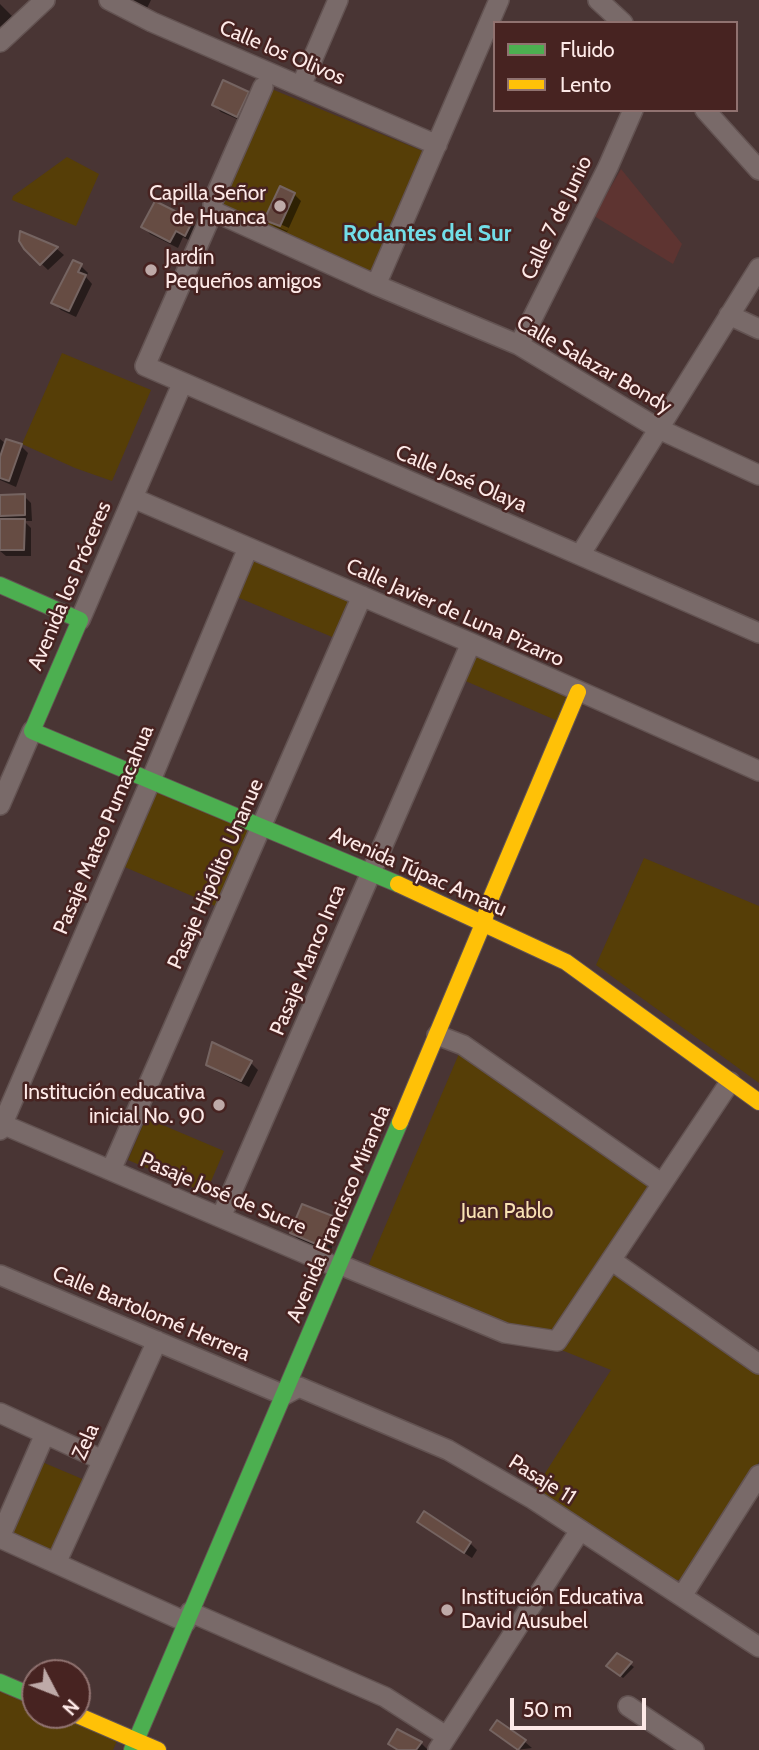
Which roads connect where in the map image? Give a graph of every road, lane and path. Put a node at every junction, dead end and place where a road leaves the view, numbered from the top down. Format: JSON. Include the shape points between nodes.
{"nodes":[{"id":1,"x":45,"y":0,"type":"edge"},
{"id":2,"x":110,"y":0,"type":"edge"},
{"id":3,"x":338,"y":0,"type":"edge"},
{"id":4,"x":499,"y":0,"type":"edge"},
{"id":5,"x":598,"y":0,"type":"edge"},
{"id":6,"x":621,"y":21,"type":"edge"},
{"id":7,"x":0,"y":42,"type":"edge"},
{"id":8,"x":301,"y":86,"type":"junction"},
{"id":9,"x":263,"y":87,"type":"dead end"},
{"id":10,"x":632,"y":112,"type":"edge"},
{"id":11,"x":707,"y":112,"type":"edge"},
{"id":12,"x":437,"y":145,"type":"junction"},
{"id":13,"x":759,"y":170,"type":"edge"},
{"id":14,"x":213,"y":212,"type":"junction"},
{"id":15,"x":759,"y":268,"type":"edge"},
{"id":16,"x":376,"y":285,"type":"junction"},
{"id":17,"x":729,"y":315,"type":"junction"},
{"id":18,"x":759,"y":329,"type":"edge"},
{"id":19,"x":519,"y":345,"type":"junction"},
{"id":20,"x":182,"y":384,"type":"junction"},
{"id":21,"x":659,"y":429,"type":"junction"},
{"id":22,"x":759,"y":475,"type":"edge"},
{"id":23,"x":133,"y":498,"type":"junction"},
{"id":24,"x":248,"y":548,"type":"junction"},
{"id":25,"x":580,"y":555,"type":"junction"},
{"id":26,"x":0,"y":586,"type":"edge"},
{"id":27,"x":362,"y":596,"type":"junction"},
{"id":28,"x":80,"y":620,"type":"junction"},
{"id":29,"x":759,"y":633,"type":"edge"},
{"id":30,"x":471,"y":643,"type":"junction"},
{"id":31,"x":578,"y":692,"type":"junction"},
{"id":32,"x":32,"y":731,"type":"junction"},
{"id":33,"x":759,"y":771,"type":"edge"},
{"id":34,"x":151,"y":780,"type":"junction"},
{"id":35,"x":0,"y":805,"type":"edge"},
{"id":36,"x":262,"y":827,"type":"junction"},
{"id":37,"x":371,"y":871,"type":"junction"},
{"id":38,"x":483,"y":924,"type":"junction"},
{"id":39,"x":438,"y":1035,"type":"junction"},
{"id":40,"x":730,"y":1082,"type":"junction"},
{"id":41,"x":759,"y":1102,"type":"edge"},
{"id":42,"x":1,"y":1127,"type":"edge"},
{"id":43,"x":111,"y":1170,"type":"junction"},
{"id":44,"x":662,"y":1183,"type":"junction"},
{"id":45,"x":221,"y":1217,"type":"junction"},
{"id":46,"x":611,"y":1260,"type":"junction"},
{"id":47,"x":341,"y":1265,"type":"junction"},
{"id":48,"x":0,"y":1275,"type":"edge"},
{"id":49,"x":157,"y":1341,"type":"junction"},
{"id":50,"x":759,"y":1364,"type":"edge"},
{"id":51,"x":284,"y":1395,"type":"junction"},
{"id":52,"x":0,"y":1413,"type":"edge"},
{"id":53,"x":45,"y":1434,"type":"junction"},
{"id":54,"x":102,"y":1460,"type":"junction"},
{"id":55,"x":759,"y":1475,"type":"edge"},
{"id":56,"x":579,"y":1532,"type":"junction"},
{"id":57,"x":0,"y":1537,"type":"edge"},
{"id":58,"x":57,"y":1562,"type":"junction"},
{"id":59,"x":682,"y":1597,"type":"junction"},
{"id":60,"x":188,"y":1617,"type":"junction"},
{"id":61,"x":759,"y":1647,"type":"edge"},
{"id":62,"x":0,"y":1682,"type":"edge"},
{"id":63,"x":21,"y":1691,"type":"edge"},
{"id":64,"x":628,"y":1706,"type":"dead end"},
{"id":65,"x":91,"y":1722,"type":"edge"},
{"id":66,"x":442,"y":1743,"type":"edge"},
{"id":67,"x":134,"y":1745,"type":"edge"},
{"id":68,"x":158,"y":1750,"type":"edge"},
{"id":69,"x":694,"y":1750,"type":"edge"}],
"edges":[{"from":1,"to":7,"type":"street"},
{"from":2,"to":8,"type":"street","name":"Calle los Olivos"},
{"from":3,"to":8,"type":"street"},
{"from":4,"to":12,"type":"street"},
{"from":5,"to":6,"type":"street"},
{"from":8,"to":12,"type":"street","name":"Calle los Olivos"},
{"from":9,"to":14,"type":"street","via":[[213,201]]},
{"from":10,"to":19,"type":"street","name":"Calle 7 de Junio"},
{"from":11,"to":13,"type":"street"},
{"from":12,"to":16,"type":"street"},
{"from":14,"to":16,"type":"street","name":"Calle Salazar Bondy"},
{"from":14,"to":20,"type":"street","name":"Calle José Olaya","via":[[145,366]]},
{"from":15,"to":17,"type":"street"},
{"from":16,"to":19,"type":"street","name":"Calle Salazar Bondy"},
{"from":17,"to":18,"type":"street"},
{"from":17,"to":21,"type":"street"},
{"from":19,"to":21,"type":"street","name":"Calle Salazar Bondy"},
{"from":20,"to":23,"type":"street","name":"Avenida los Próceres"},
{"from":20,"to":25,"type":"street","name":"Calle José Olaya"},
{"from":21,"to":22,"type":"street","name":"Calle Salazar Bondy"},
{"from":21,"to":25,"type":"street"},
{"from":23,"to":24,"type":"street","name":"Calle Javier de Luna Pizarro"},
{"from":23,"to":28,"type":"street","name":"Avenida los Próceres"},
{"from":24,"to":27,"type":"street","name":"Calle Javier de Luna Pizarro"},
{"from":24,"to":34,"type":"street","name":"Pasaje Mateo Pumacahua"},
{"from":25,"to":29,"type":"street","name":"Calle José Olaya"},
{"from":26,"to":28,"type":"street"},
{"from":27,"to":30,"type":"street","name":"Calle Javier de Luna Pizarro"},
{"from":27,"to":36,"type":"street","name":"Pasaje Hipólito Unanue"},
{"from":28,"to":32,"type":"street","name":"Avenida los Próceres"},
{"from":30,"to":31,"type":"street","name":"Calle Javier de Luna Pizarro"},
{"from":30,"to":37,"type":"street","name":"Pasaje Manco Inca"},
{"from":31,"to":33,"type":"street","name":"Calle Javier de Luna Pizarro"},
{"from":31,"to":38,"type":"street","name":"Avenida Francisco Miranda"},
{"from":32,"to":34,"type":"street","name":"Avenida Túpac Amaru"},
{"from":32,"to":35,"type":"street","name":"Avenida los Próceres"},
{"from":34,"to":36,"type":"street","name":"Avenida Túpac Amaru"},
{"from":34,"to":42,"type":"street","name":"Pasaje Mateo Pumacahua"},
{"from":36,"to":37,"type":"street","name":"Avenida Túpac Amaru"},
{"from":36,"to":43,"type":"street","name":"Pasaje Hipólito Unanue"},
{"from":37,"to":38,"type":"street","name":"Avenida Túpac Amaru"},
{"from":37,"to":45,"type":"street","name":"Pasaje Manco Inca"},
{"from":38,"to":39,"type":"street","name":"Avenida Francisco Miranda"},
{"from":38,"to":40,"type":"street","name":"Avenida Túpac Amaru","via":[[566,962]]},
{"from":39,"to":44,"type":"street","via":[[463,1045]]},
{"from":39,"to":47,"type":"street","name":"Avenida Francisco Miranda"},
{"from":40,"to":41,"type":"street","name":"Avenida Túpac Amaru"},
{"from":40,"to":44,"type":"street"},
{"from":42,"to":43,"type":"street","name":"Pasaje José de Sucre"},
{"from":43,"to":45,"type":"street","name":"Pasaje José de Sucre"},
{"from":44,"to":46,"type":"street"},
{"from":45,"to":47,"type":"street","name":"Pasaje José de Sucre"},
{"from":46,"to":47,"type":"street","name":"Pasaje José de Sucre","via":[[557,1341],[505,1333]]},
{"from":46,"to":50,"type":"street"},
{"from":47,"to":51,"type":"street","name":"Avenida Francisco Miranda"},
{"from":48,"to":49,"type":"street","name":"Calle Bartolomé Herrera"},
{"from":49,"to":51,"type":"street","name":"Calle Bartolomé Herrera"},
{"from":49,"to":54,"type":"street","name":"Zela"},
{"from":51,"to":56,"type":"street","name":"Pasaje 11","via":[[299,1387],[448,1450],[533,1499]]},
{"from":51,"to":60,"type":"street","name":"Avenida Francisco Miranda"},
{"from":52,"to":53,"type":"street"},
{"from":53,"to":54,"type":"street"},
{"from":53,"to":57,"type":"street"},
{"from":54,"to":58,"type":"street","name":"Zela"},
{"from":55,"to":59,"type":"street"},
{"from":56,"to":59,"type":"street","name":"Pasaje 11"},
{"from":56,"to":66,"type":"street"},
{"from":57,"to":58,"type":"street"},
{"from":58,"to":60,"type":"street"},
{"from":59,"to":61,"type":"street","name":"Pasaje 11"},
{"from":60,"to":66,"type":"street","via":[[385,1697]]},
{"from":60,"to":67,"type":"street","name":"Avenida Francisco Miranda"},
{"from":62,"to":63,"type":"street"},
{"from":64,"to":69,"type":"street"},
{"from":65,"to":67,"type":"street"},
{"from":67,"to":68,"type":"street"}]}
